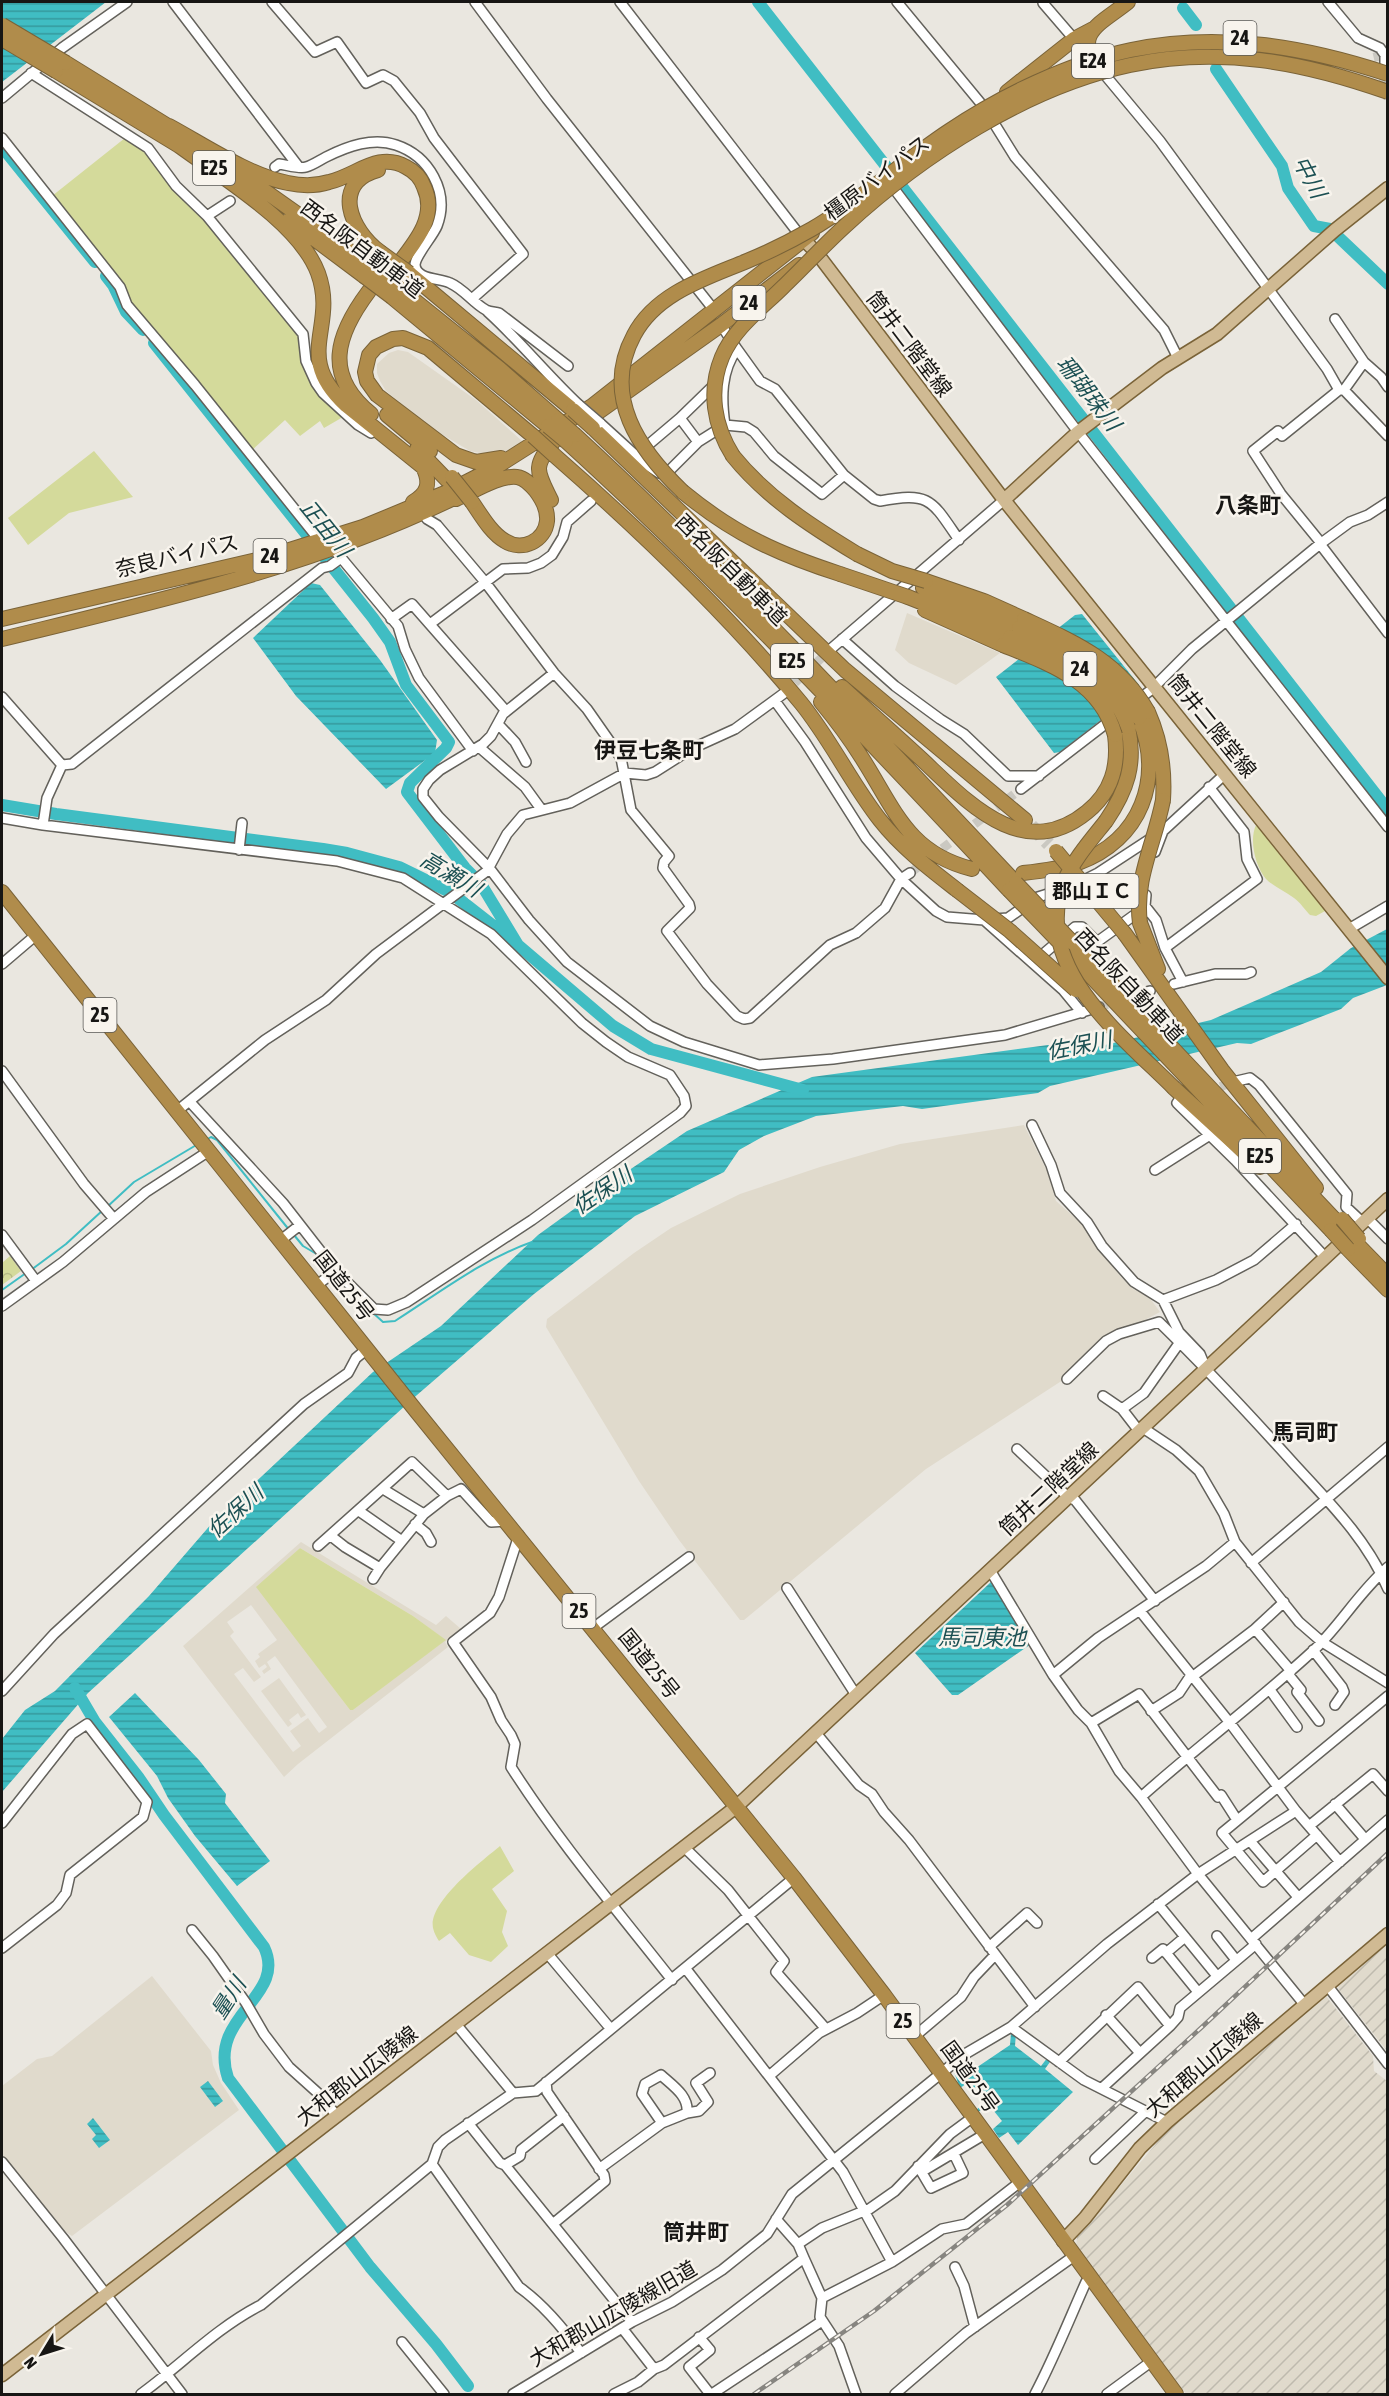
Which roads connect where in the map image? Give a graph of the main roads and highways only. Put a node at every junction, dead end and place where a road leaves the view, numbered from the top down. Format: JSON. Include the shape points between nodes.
{"nodes":[{"id":1,"x":1128,"y":2,"type":"edge"},
{"id":2,"x":2,"y":25,"type":"edge"},
{"id":3,"x":1085,"y":36,"type":"junction"},
{"id":4,"x":2,"y":39,"type":"edge"},
{"id":5,"x":1089,"y":57,"type":"junction"},
{"id":6,"x":61,"y":67,"type":"junction"},
{"id":7,"x":1100,"y":69,"type":"junction"},
{"id":8,"x":1387,"y":72,"type":"edge"},
{"id":9,"x":1388,"y":91,"type":"edge"},
{"id":10,"x":1007,"y":92,"type":"junction"},
{"id":11,"x":169,"y":126,"type":"junction"},
{"id":12,"x":174,"y":142,"type":"junction"},
{"id":13,"x":1388,"y":188,"type":"edge"},
{"id":14,"x":837,"y":213,"type":"joint"},
{"id":15,"x":804,"y":240,"type":"junction"},
{"id":16,"x":816,"y":252,"type":"junction"},
{"id":17,"x":368,"y":271,"type":"junction"},
{"id":18,"x":372,"y":293,"type":"dead end"},
{"id":19,"x":393,"y":425,"type":"junction"},
{"id":20,"x":562,"y":443,"type":"junction"},
{"id":21,"x":422,"y":448,"type":"junction"},
{"id":22,"x":523,"y":450,"type":"junction"},
{"id":23,"x":1004,"y":500,"type":"junction"},
{"id":24,"x":446,"y":502,"type":"junction"},
{"id":25,"x":469,"y":504,"type":"junction"},
{"id":26,"x":336,"y":547,"type":"junction"},
{"id":27,"x":703,"y":570,"type":"junction"},
{"id":28,"x":758,"y":612,"type":"junction"},
{"id":29,"x":2,"y":619,"type":"edge"},
{"id":30,"x":1014,"y":632,"type":"junction"},
{"id":31,"x":2,"y":639,"type":"edge"},
{"id":32,"x":1138,"y":719,"type":"junction"},
{"id":33,"x":1025,"y":820,"type":"tunnel mouth"},
{"id":34,"x":1053,"y":848,"type":"tunnel mouth"},
{"id":35,"x":972,"y":869,"type":"dead end"},
{"id":36,"x":1016,"y":882,"type":"junction"},
{"id":37,"x":2,"y":892,"type":"edge"},
{"id":38,"x":1388,"y":978,"type":"edge"},
{"id":39,"x":1175,"y":1003,"type":"junction"},
{"id":40,"x":1102,"y":1013,"type":"junction"},
{"id":41,"x":1388,"y":1199,"type":"edge"},
{"id":42,"x":1335,"y":1226,"type":"junction"},
{"id":43,"x":1354,"y":1243,"type":"junction"},
{"id":44,"x":1388,"y":1271,"type":"edge"},
{"id":45,"x":1388,"y":1276,"type":"edge"},
{"id":46,"x":1388,"y":1290,"type":"edge"},
{"id":47,"x":736,"y":1807,"type":"junction"},
{"id":48,"x":1388,"y":1934,"type":"edge"},
{"id":49,"x":1063,"y":2241,"type":"junction"},
{"id":50,"x":2,"y":2375,"type":"edge"},
{"id":51,"x":1176,"y":2394,"type":"edge"}],
"edges":[{"from":1,"to":3,"type":"highway","number":"24"},
{"from":2,"to":6,"type":"highway","name":"西名阪自動車道","number":"E25","bridge":true},
{"from":3,"to":5,"type":"highway"},
{"from":3,"to":10,"type":"highway","number":"24"},
{"from":4,"to":6,"type":"highway","name":"西名阪自動車道","number":"E25","bridge":true},
{"from":5,"to":7,"type":"highway"},
{"from":5,"to":8,"type":"highway","name":"橿原バイパス","number":"24","via":[[1177,37],[1255,38],[1309,47]]},
{"from":5,"to":10,"type":"highway","name":"橿原バイパス","number":"24"},
{"from":6,"to":11,"type":"highway","name":"西名阪自動車道","number":"E25"},
{"from":6,"to":12,"type":"highway","name":"西名阪自動車道","number":"E25"},
{"from":7,"to":9,"type":"highway","name":"橿原バイパス","number":"24","via":[[1198,53],[1245,54],[1320,66]]},
{"from":7,"to":16,"type":"highway","name":"橿原バイパス","number":"24","via":[[1056,85],[992,120]]},
{"from":8,"to":14,"type":"highway","number":"E24","bridge":true,"via":[[1252,43],[1184,42],[1128,51],[1066,70],[1006,97],[949,131]]},
{"from":9,"to":30,"type":"highway","number":"E24","bridge":true,"via":[[1286,62],[1184,58],[1106,71],[1042,95],[930,159],[846,225],[750,318],[729,344],[715,387],[719,431],[733,456],[761,487],[804,521],[857,554],[925,584]]},
{"from":10,"to":15,"type":"highway","name":"橿原バイパス","number":"24","bridge":true,"via":[[899,166]]},
{"from":11,"to":17,"type":"highway","name":"西名阪自動車道","number":"E25","via":[[252,182]]},
{"from":11,"to":33,"type":"highway","bridge":true,"via":[[253,171],[290,184],[329,182],[376,162],[393,162],[409,168],[425,188],[428,213],[417,240],[390,269],[410,237],[420,210],[419,195],[404,175],[380,170],[365,176],[354,188],[350,203],[358,232],[380,252],[409,273],[597,426],[845,670]]},
{"from":12,"to":17,"type":"highway","name":"西名阪自動車道","number":"E25"},
{"from":12,"to":19,"type":"highway","via":[[285,225],[304,247],[322,288],[317,357],[323,377],[336,396]]},
{"from":13,"to":23,"type":"main road","via":[[1216,334],[1078,431]]},
{"from":14,"to":30,"type":"highway","number":"24","bridge":true,"via":[[766,253],[671,296],[646,318],[629,345],[622,374],[627,417],[641,446],[683,492],[720,521],[763,546],[888,591],[945,621]]},
{"from":15,"to":16,"type":"main road","name":"筒井二階堂線"},
{"from":15,"to":22,"type":"highway","name":"橿原バイパス","number":"24","via":[[592,406]]},
{"from":16,"to":20,"type":"highway","name":"橿原バイパス","number":"24"},
{"from":16,"to":23,"type":"main road","name":"筒井二階堂線"},
{"from":17,"to":20,"type":"highway","name":"西名阪自動車道","number":"E25","bridge":true,"via":[[457,333],[553,423]]},
{"from":18,"to":19,"type":"highway","via":[[353,328],[347,363],[357,388]]},
{"from":19,"to":20,"type":"highway","bridge":true,"via":[[365,372],[369,355],[376,347],[403,338],[435,353],[533,436]]},
{"from":19,"to":21,"type":"highway"},
{"from":19,"to":21,"type":"highway","via":[[401,442]]},
{"from":19,"to":21,"type":"highway","via":[[413,430]]},
{"from":20,"to":24,"type":"highway","name":"橿原バイパス","number":"24"},
{"from":20,"to":25,"type":"highway","via":[[538,465],[556,520],[543,546],[523,554],[503,549],[490,538]]},
{"from":20,"to":27,"type":"highway","name":"西名阪自動車道","number":"E25"},
{"from":20,"to":28,"type":"highway","name":"西名阪自動車道","number":"E25","via":[[666,520]]},
{"from":20,"to":40,"type":"highway","bridge":true,"via":[[629,522],[721,614],[815,721],[881,821],[913,855],[1037,954]]},
{"from":21,"to":22,"type":"highway","via":[[476,462],[500,459]]},
{"from":21,"to":25,"type":"highway"},
{"from":21,"to":26,"type":"highway","via":[[428,484],[423,495]]},
{"from":22,"to":26,"type":"highway","name":"奈良バイパス","number":"24"},
{"from":23,"to":38,"type":"main road","name":"筒井二階堂線"},
{"from":24,"to":25,"type":"highway","via":[[499,480],[518,477],[541,498],[547,513],[546,526],[530,544],[511,544],[498,536]]},
{"from":24,"to":26,"type":"highway","name":"奈良バイパス","number":"24"},
{"from":26,"to":29,"type":"highway","name":"奈良バイパス","number":"24","via":[[320,541],[261,559]]},
{"from":26,"to":31,"type":"highway","name":"奈良バイパス","number":"24","via":[[281,567]]},
{"from":27,"to":35,"type":"highway","via":[[827,710],[913,837],[945,860]]},
{"from":27,"to":36,"type":"highway","name":"西名阪自動車道","number":"E25","via":[[851,722]]},
{"from":28,"to":30,"type":"highway","bridge":true,"via":[[971,805],[1008,827],[1054,829],[1092,808],[1108,789],[1117,761],[1115,735],[1106,711],[1087,688],[1045,662]]},
{"from":28,"to":36,"type":"highway","name":"西名阪自動車道","number":"E25"},
{"from":30,"to":32,"type":"highway","bridge":true,"via":[[1078,655],[1105,673],[1124,694]]},
{"from":32,"to":36,"type":"highway","via":[[1148,746],[1149,780],[1130,827],[1107,848],[1079,862]]},
{"from":32,"to":39,"type":"highway","bridge":true,"via":[[1155,729],[1163,765],[1158,823],[1138,895],[1153,958]]},
{"from":32,"to":40,"type":"highway","bridge":true,"via":[[1129,780],[1117,805],[1068,874],[1057,918],[1062,954],[1078,985]]},
{"from":34,"to":39,"type":"highway","number":"郡山ＩＣ","bridge":true,"via":[[1125,934]]},
{"from":36,"to":42,"type":"highway","name":"西名阪自動車道","number":"E25","bridge":true,"via":[[1070,947]]},
{"from":37,"to":47,"type":"highway","name":"国道25号","number":"25"},
{"from":39,"to":42,"type":"highway"},
{"from":40,"to":42,"type":"highway","bridge":true,"via":[[1177,1094]]},
{"from":41,"to":47,"type":"main road","name":"筒井二階堂線"},
{"from":42,"to":43,"type":"highway","name":"西名阪自動車道","number":"E25"},
{"from":43,"to":44,"type":"highway"},
{"from":43,"to":45,"type":"highway","name":"西名阪自動車道","number":"E25"},
{"from":43,"to":46,"type":"highway","name":"西名阪自動車道","number":"E25"},
{"from":47,"to":49,"type":"highway","name":"国道25号","number":"25","via":[[915,2036]]},
{"from":47,"to":50,"type":"main road","name":"大和郡山広陵線"},
{"from":48,"to":49,"type":"main road","name":"大和郡山広陵線","via":[[1167,2122],[1127,2163]]},
{"from":49,"to":51,"type":"highway","name":"国道25号","number":"25"}]}
